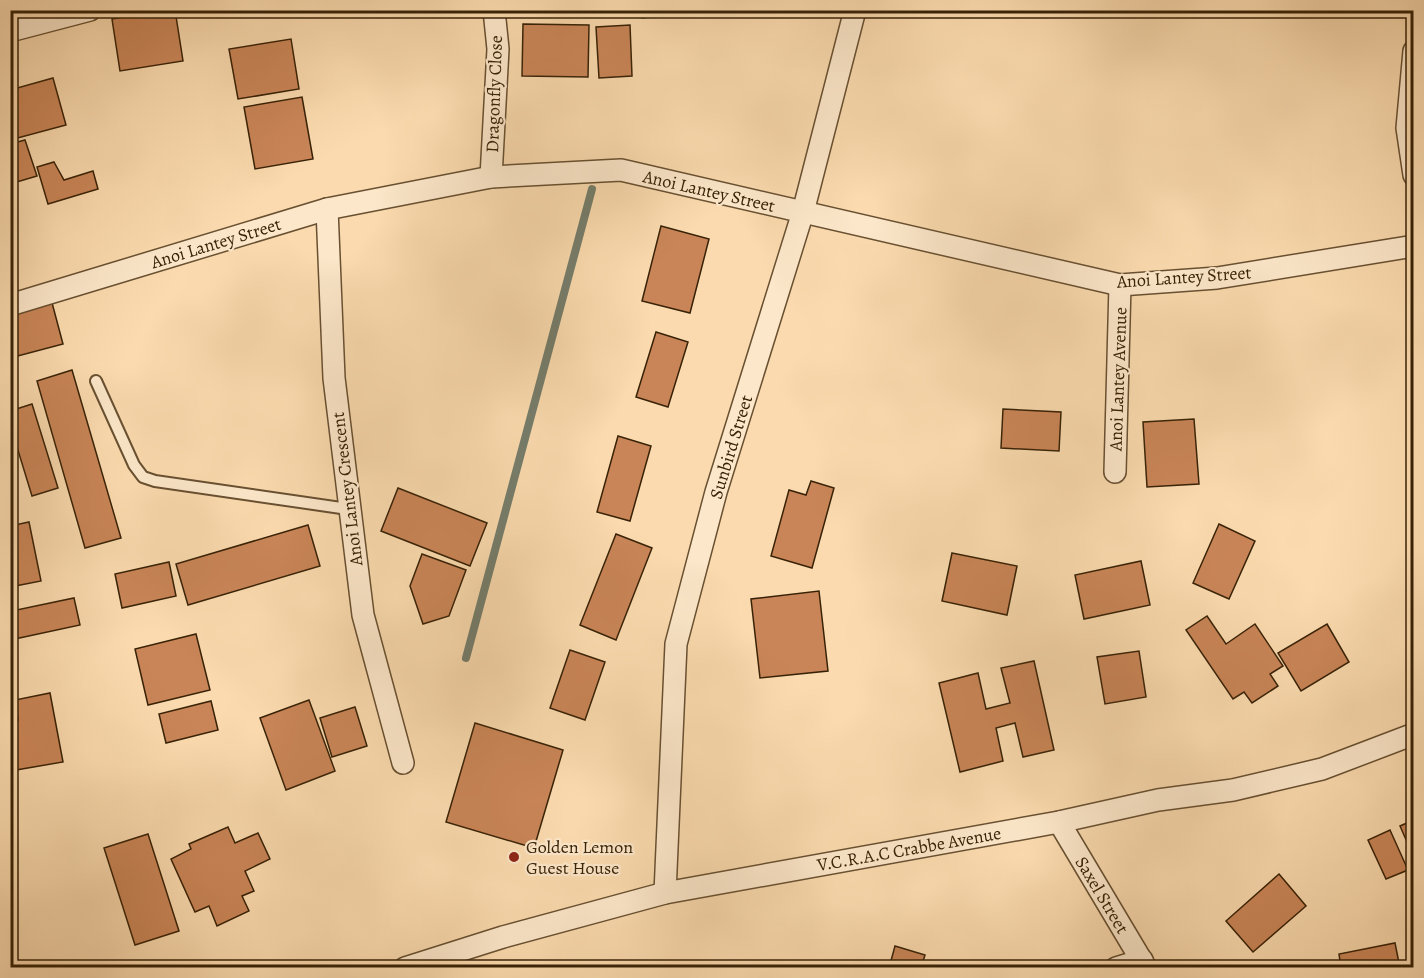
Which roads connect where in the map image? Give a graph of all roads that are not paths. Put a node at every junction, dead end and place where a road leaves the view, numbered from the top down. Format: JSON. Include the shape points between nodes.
{"nodes":[{"id":1,"x":90,"y":10,"type":"edge"},
{"id":2,"x":494,"y":10,"type":"edge"},
{"id":3,"x":855,"y":10,"type":"edge"},
{"id":4,"x":53,"y":15,"type":"edge"},
{"id":5,"x":10,"y":31,"type":"edge"},
{"id":6,"x":1413,"y":51,"type":"edge"},
{"id":7,"x":1413,"y":175,"type":"edge"},
{"id":8,"x":491,"y":177,"type":"junction"},
{"id":9,"x":327,"y":209,"type":"junction"},
{"id":10,"x":804,"y":212,"type":"junction"},
{"id":11,"x":1413,"y":246,"type":"edge"},
{"id":12,"x":1120,"y":285,"type":"junction"},
{"id":13,"x":10,"y":305,"type":"edge"},
{"id":14,"x":96,"y":381,"type":"dead end"},
{"id":15,"x":1115,"y":472,"type":"dead end"},
{"id":16,"x":348,"y":509,"type":"junction"},
{"id":17,"x":1413,"y":734,"type":"edge"},
{"id":18,"x":403,"y":763,"type":"dead end"},
{"id":19,"x":1059,"y":822,"type":"junction"},
{"id":20,"x":665,"y":893,"type":"junction"},
{"id":21,"x":1144,"y":964,"type":"edge"},
{"id":22,"x":411,"y":965,"type":"edge"},
{"id":23,"x":1116,"y":968,"type":"edge"}],
"edges":[{"from":1,"to":4,"type":"street"},
{"from":2,"to":8,"type":"street","name":"Dragonfly Close","via":[[498,49]]},
{"from":3,"to":10,"type":"street","name":"Sunbird Street"},
{"from":4,"to":5,"type":"street"},
{"from":6,"to":7,"type":"street","via":[[1407,128]]},
{"from":8,"to":9,"type":"street","name":"Anoi Lantey Street"},
{"from":8,"to":10,"type":"street","name":"Anoi Lantey Street","via":[[621,170]]},
{"from":9,"to":13,"type":"street","name":"Anoi Lantey Street"},
{"from":9,"to":16,"type":"street","name":"Anoi Lantey Crescent","via":[[334,378]]},
{"from":10,"to":12,"type":"street","name":"Anoi Lantey Street"},
{"from":10,"to":20,"type":"street","name":"Sunbird Street","via":[[716,492],[676,644]]},
{"from":11,"to":12,"type":"street","name":"Anoi Lantey Street","via":[[1217,278]]},
{"from":12,"to":15,"type":"street","name":"Anoi Lantey Avenue"},
{"from":14,"to":16,"type":"lane","via":[[143,477]]},
{"from":16,"to":18,"type":"street","name":"Anoi Lantey Crescent","via":[[363,615]]},
{"from":17,"to":19,"type":"street","name":"V.C.R.A.C Crabbe Avenue","via":[[1322,769],[1233,790],[1158,800]]},
{"from":19,"to":20,"type":"street","name":"V.C.R.A.C Crabbe Avenue"},
{"from":19,"to":21,"type":"street","name":"Saxel Street"},
{"from":20,"to":22,"type":"street","name":"V.C.R.A.C Crabbe Avenue"},
{"from":21,"to":23,"type":"street"}]}
